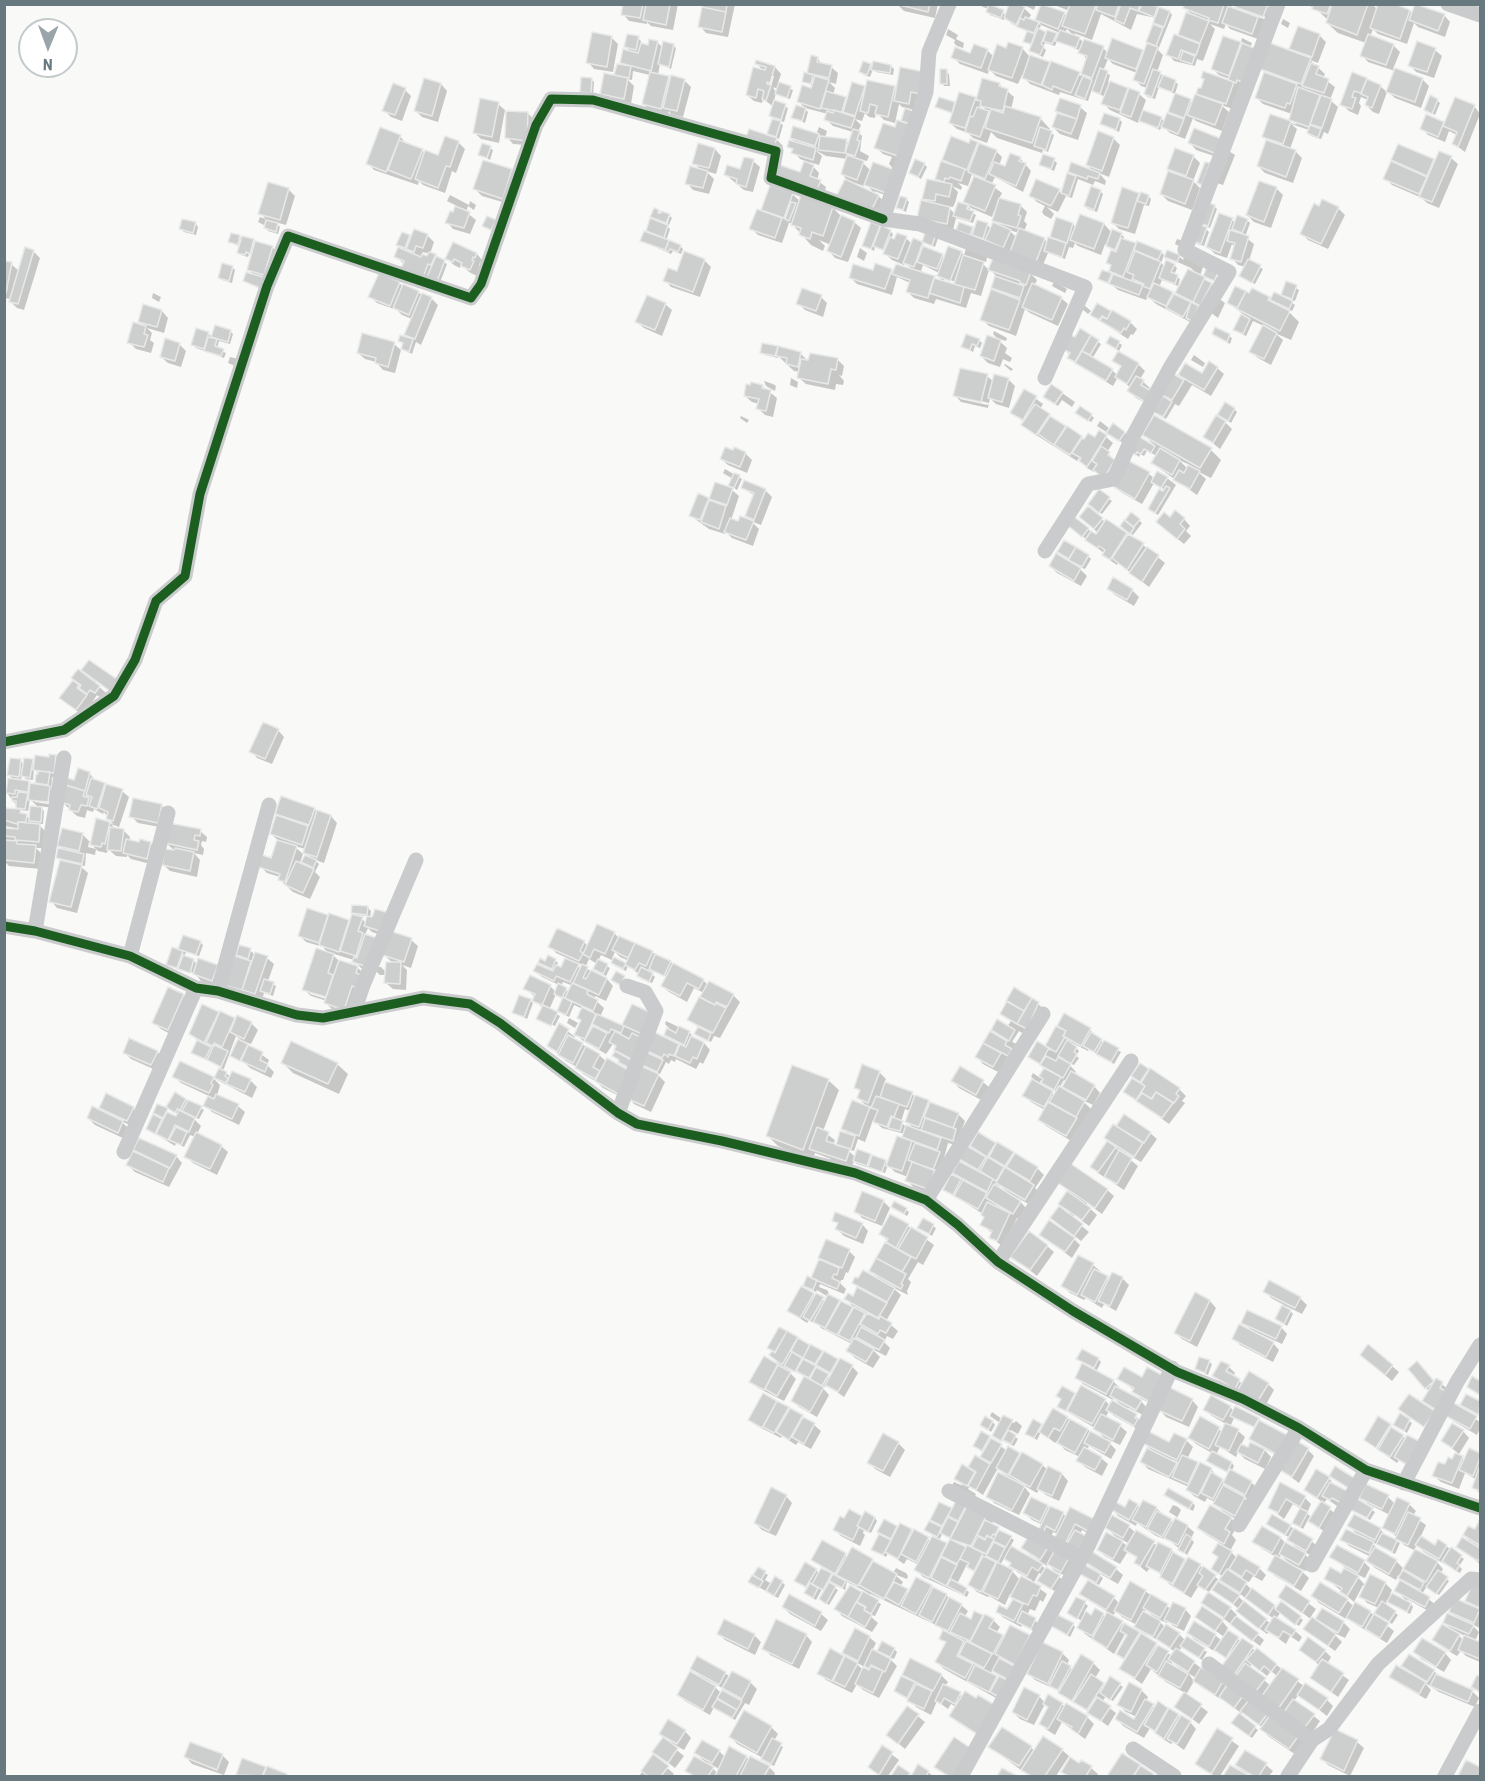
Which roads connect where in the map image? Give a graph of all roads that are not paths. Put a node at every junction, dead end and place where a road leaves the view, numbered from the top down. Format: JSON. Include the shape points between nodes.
{"nodes":[{"id":1,"x":949,"y":4,"type":"edge"},
{"id":2,"x":1278,"y":4,"type":"edge"},
{"id":3,"x":1448,"y":4,"type":"edge"},
{"id":4,"x":1480,"y":15,"type":"edge"},
{"id":5,"x":883,"y":219,"type":"junction"},
{"id":6,"x":1044,"y":378,"type":"dead end"},
{"id":7,"x":1045,"y":551,"type":"dead end"},
{"id":8,"x":4,"y":742,"type":"edge"},
{"id":9,"x":64,"y":758,"type":"dead end"},
{"id":10,"x":269,"y":805,"type":"dead end"},
{"id":11,"x":168,"y":813,"type":"dead end"},
{"id":12,"x":416,"y":860,"type":"dead end"},
{"id":13,"x":4,"y":926,"type":"edge"},
{"id":14,"x":35,"y":930,"type":"junction"},
{"id":15,"x":129,"y":956,"type":"junction"},
{"id":16,"x":627,"y":986,"type":"dead end"},
{"id":17,"x":196,"y":988,"type":"junction"},
{"id":18,"x":218,"y":992,"type":"junction"},
{"id":19,"x":354,"y":1012,"type":"junction"},
{"id":20,"x":1043,"y":1014,"type":"dead end"},
{"id":21,"x":1131,"y":1061,"type":"dead end"},
{"id":22,"x":618,"y":1113,"type":"junction"},
{"id":23,"x":124,"y":1152,"type":"dead end"},
{"id":24,"x":927,"y":1200,"type":"junction"},
{"id":25,"x":998,"y":1262,"type":"junction"},
{"id":26,"x":1480,"y":1345,"type":"edge"},
{"id":27,"x":1172,"y":1368,"type":"junction"},
{"id":28,"x":1299,"y":1428,"type":"junction"},
{"id":29,"x":1366,"y":1470,"type":"junction"},
{"id":30,"x":1404,"y":1483,"type":"junction"},
{"id":31,"x":949,"y":1491,"type":"dead end"},
{"id":32,"x":1480,"y":1508,"type":"edge"},
{"id":33,"x":1239,"y":1525,"type":"dead end"},
{"id":34,"x":1081,"y":1558,"type":"junction"},
{"id":35,"x":1312,"y":1565,"type":"dead end"},
{"id":36,"x":1480,"y":1580,"type":"edge"},
{"id":37,"x":1209,"y":1664,"type":"dead end"},
{"id":38,"x":1480,"y":1711,"type":"edge"},
{"id":39,"x":1312,"y":1740,"type":"junction"},
{"id":40,"x":1133,"y":1749,"type":"dead end"},
{"id":41,"x":961,"y":1776,"type":"edge"},
{"id":42,"x":1174,"y":1776,"type":"edge"},
{"id":43,"x":1288,"y":1776,"type":"edge"},
{"id":44,"x":1445,"y":1776,"type":"edge"}],
"edges":[{"from":1,"to":5,"type":"street","via":[[929,52],[926,92]]},
{"from":2,"to":7,"type":"street","via":[[1185,250],[1229,272],[1170,368],[1114,479],[1088,484]]},
{"from":3,"to":4,"type":"street"},
{"from":5,"to":6,"type":"street","via":[[920,224],[1085,287]]},
{"from":5,"to":8,"type":"street","via":[[771,178],[776,151],[593,100],[551,99],[536,125],[481,284],[471,298],[288,236],[267,286],[200,494],[185,576],[156,601],[135,660],[114,696],[64,730]]},
{"from":9,"to":14,"type":"street"},
{"from":10,"to":18,"type":"street"},
{"from":11,"to":15,"type":"street"},
{"from":12,"to":19,"type":"street"},
{"from":13,"to":14,"type":"street"},
{"from":14,"to":15,"type":"street"},
{"from":15,"to":17,"type":"street"},
{"from":16,"to":22,"type":"street","via":[[645,992],[656,1011]]},
{"from":17,"to":18,"type":"street"},
{"from":17,"to":23,"type":"street"},
{"from":18,"to":19,"type":"street","via":[[297,1015],[323,1018]]},
{"from":19,"to":22,"type":"street","via":[[423,998],[470,1004]]},
{"from":20,"to":24,"type":"street"},
{"from":21,"to":25,"type":"street"},
{"from":22,"to":24,"type":"street","via":[[637,1124],[855,1173]]},
{"from":24,"to":25,"type":"street"},
{"from":25,"to":27,"type":"street"},
{"from":26,"to":30,"type":"street"},
{"from":27,"to":28,"type":"street"},
{"from":27,"to":34,"type":"street"},
{"from":28,"to":29,"type":"street"},
{"from":28,"to":33,"type":"street"},
{"from":29,"to":30,"type":"street"},
{"from":29,"to":35,"type":"street"},
{"from":30,"to":32,"type":"street"},
{"from":31,"to":34,"type":"street"},
{"from":34,"to":41,"type":"street"},
{"from":36,"to":39,"type":"street","via":[[1471,1579],[1378,1664],[1329,1729]]},
{"from":37,"to":39,"type":"street"},
{"from":38,"to":44,"type":"street"},
{"from":39,"to":43,"type":"street"},
{"from":40,"to":42,"type":"street"}]}
